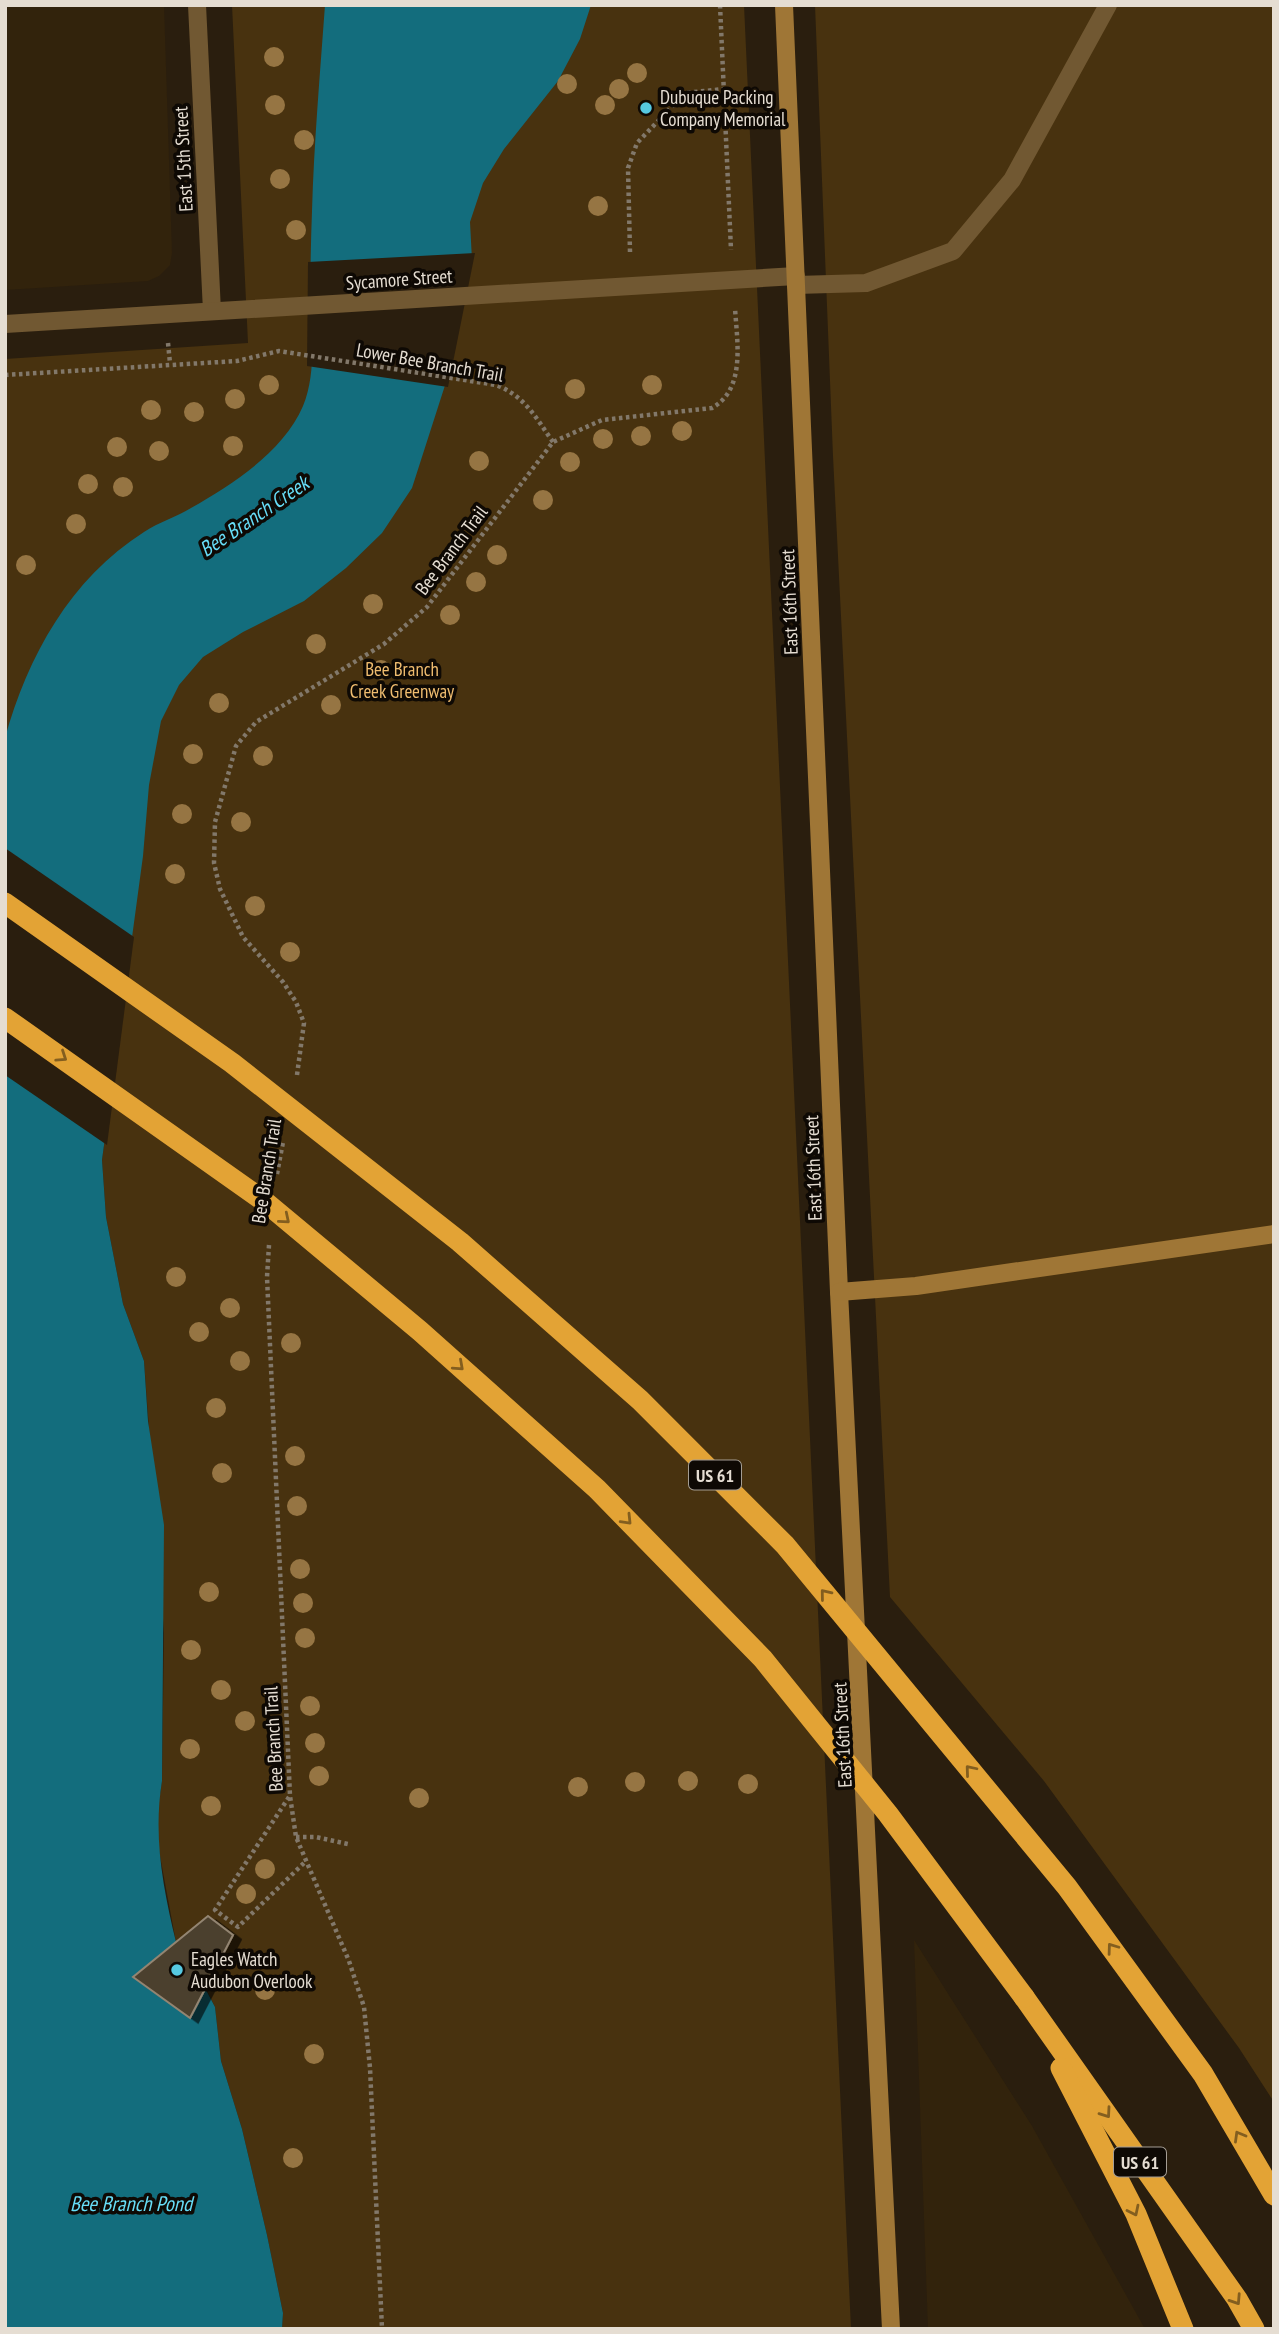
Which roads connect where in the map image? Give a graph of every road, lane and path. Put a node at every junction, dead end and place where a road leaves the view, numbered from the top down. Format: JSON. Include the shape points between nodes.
{"nodes":[{"id":1,"x":197,"y":5,"type":"edge"},
{"id":2,"x":720,"y":5,"type":"edge"},
{"id":3,"x":784,"y":5,"type":"edge"},
{"id":4,"x":1108,"y":5,"type":"edge"},
{"id":5,"x":724,"y":89,"type":"junction"},
{"id":6,"x":730,"y":245,"type":"dead end"},
{"id":7,"x":630,"y":252,"type":"dead end"},
{"id":8,"x":796,"y":280,"type":"junction"},
{"id":9,"x":212,"y":311,"type":"junction"},
{"id":10,"x":735,"y":316,"type":"dead end"},
{"id":11,"x":5,"y":324,"type":"edge"},
{"id":12,"x":168,"y":349,"type":"dead end"},
{"id":13,"x":170,"y":363,"type":"junction"},
{"id":14,"x":5,"y":375,"type":"edge"},
{"id":15,"x":553,"y":442,"type":"junction"},
{"id":16,"x":5,"y":903,"type":"edge"},
{"id":17,"x":5,"y":1018,"type":"edge"},
{"id":18,"x":296,"y":1082,"type":"dead end"},
{"id":19,"x":285,"y":1132,"type":"dead end"},
{"id":20,"x":276,"y":1182,"type":"dead end"},
{"id":21,"x":1274,"y":1234,"type":"edge"},
{"id":22,"x":269,"y":1241,"type":"dead end"},
{"id":23,"x":839,"y":1292,"type":"junction"},
{"id":24,"x":290,"y":1796,"type":"junction"},
{"id":25,"x":296,"y":1837,"type":"junction"},
{"id":26,"x":348,"y":1844,"type":"dead end"},
{"id":27,"x":306,"y":1861,"type":"junction"},
{"id":28,"x":1024,"y":1997,"type":"junction"},
{"id":29,"x":1274,"y":2195,"type":"edge"},
{"id":30,"x":382,"y":2329,"type":"edge"},
{"id":31,"x":891,"y":2329,"type":"edge"},
{"id":32,"x":1183,"y":2329,"type":"edge"},
{"id":33,"x":1254,"y":2329,"type":"edge"}],
"edges":[{"from":1,"to":9,"type":"street","name":"East 15th Street"},
{"from":2,"to":5,"type":"path"},
{"from":3,"to":8,"type":"street","name":"East 16th Street"},
{"from":4,"to":8,"type":"street","name":"Sycamore Street","via":[[1012,180],[953,251],[866,283]]},
{"from":5,"to":6,"type":"path"},
{"from":5,"to":7,"type":"path","via":[[685,93],[632,152],[628,168]]},
{"from":8,"to":9,"type":"street","name":"Sycamore Street"},
{"from":8,"to":23,"type":"street","name":"East 16th Street"},
{"from":9,"to":11,"type":"street","name":"Sycamore Street"},
{"from":10,"to":15,"type":"path","name":"Bee Branch Trail","via":[[736,373],[733,390],[724,401],[712,408],[603,420]]},
{"from":12,"to":13,"type":"path"},
{"from":13,"to":14,"type":"path"},
{"from":13,"to":15,"type":"path","name":"Lower Bee Branch Trail","via":[[237,360],[279,351],[468,379],[513,391]]},
{"from":15,"to":18,"type":"path","name":"Bee Branch Trail","via":[[426,607],[384,644],[256,722],[236,746],[215,822],[214,863],[220,889],[243,937],[283,982],[304,1023]]},
{"from":29,"to":16,"type":"highway","number":"US 61","one_way":true,"bridge":true,"via":[[1203,2074],[1068,1887],[785,1545],[640,1400],[460,1242],[232,1063]]},
{"from":17,"to":28,"type":"highway","number":"US 61","one_way":true,"bridge":true,"via":[[264,1201],[420,1331],[597,1489],[763,1660],[888,1814]]},
{"from":19,"to":20,"type":"path","name":"Bee Branch Trail"},
{"from":21,"to":23,"type":"street","via":[[916,1286]]},
{"from":22,"to":24,"type":"path","name":"Bee Branch Trail"},
{"from":23,"to":31,"type":"street","name":"East 16th Street"},
{"from":24,"to":25,"type":"path","name":"Bee Branch Trail"},
{"from":24,"to":27,"type":"path","via":[[215,1910],[238,1927]]},
{"from":25,"to":26,"type":"path"},
{"from":25,"to":27,"type":"path","name":"Bee Branch Trail"},
{"from":27,"to":30,"type":"path","name":"Bee Branch Trail","via":[[349,1961],[363,2007]]},
{"from":28,"to":32,"type":"highway","one_way":true,"via":[[1136,2214]]},
{"from":28,"to":33,"type":"highway","number":"US 61","one_way":true}]}
